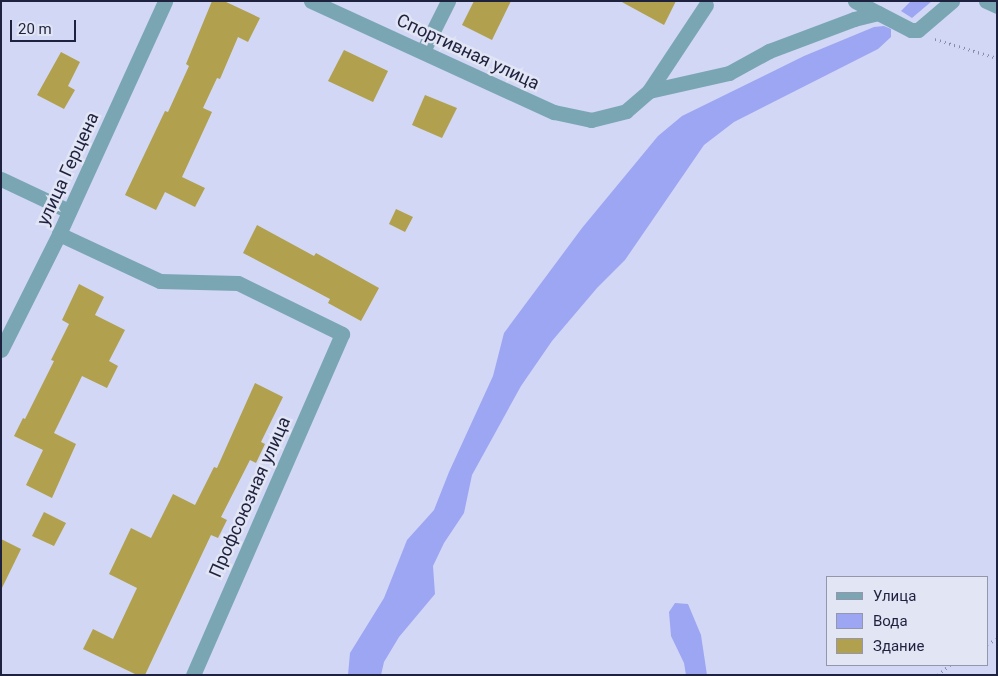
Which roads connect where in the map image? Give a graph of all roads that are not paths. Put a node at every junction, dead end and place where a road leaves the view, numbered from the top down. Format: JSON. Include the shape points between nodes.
{"nodes":[{"id":1,"x":165,"y":1,"type":"edge"},
{"id":2,"x":311,"y":1,"type":"edge"},
{"id":3,"x":448,"y":1,"type":"edge"},
{"id":4,"x":855,"y":1,"type":"edge"},
{"id":5,"x":952,"y":1,"type":"edge"},
{"id":6,"x":986,"y":1,"type":"edge"},
{"id":7,"x":706,"y":5,"type":"dead end"},
{"id":8,"x":997,"y":6,"type":"edge"},
{"id":9,"x":878,"y":13,"type":"junction"},
{"id":10,"x":423,"y":52,"type":"junction"},
{"id":11,"x":649,"y":91,"type":"junction"},
{"id":12,"x":1,"y":179,"type":"edge"},
{"id":13,"x":69,"y":211,"type":"junction"},
{"id":14,"x":59,"y":234,"type":"junction"},
{"id":15,"x":1,"y":350,"type":"edge"},
{"id":16,"x":193,"y":675,"type":"edge"}],
"edges":[{"from":1,"to":13,"type":"street","name":"улица Герцена"},
{"from":2,"to":10,"type":"street","name":"Спортивная улица"},
{"from":3,"to":10,"type":"street"},
{"from":4,"to":9,"type":"street"},
{"from":5,"to":9,"type":"street","via":[[918,30],[911,30]]},
{"from":6,"to":8,"type":"street"},
{"from":7,"to":11,"type":"street"},
{"from":9,"to":11,"type":"street","via":[[769,51],[729,72]]},
{"from":10,"to":11,"type":"street","name":"Спортивная улица","via":[[554,112],[591,120],[626,111]]},
{"from":12,"to":13,"type":"street"},
{"from":13,"to":14,"type":"street","name":"улица Герцена"},
{"from":14,"to":15,"type":"street","name":"улица Герцена"},
{"from":14,"to":16,"type":"street","name":"Профсоюзная улица","via":[[160,281],[238,283],[342,334]]}]}
